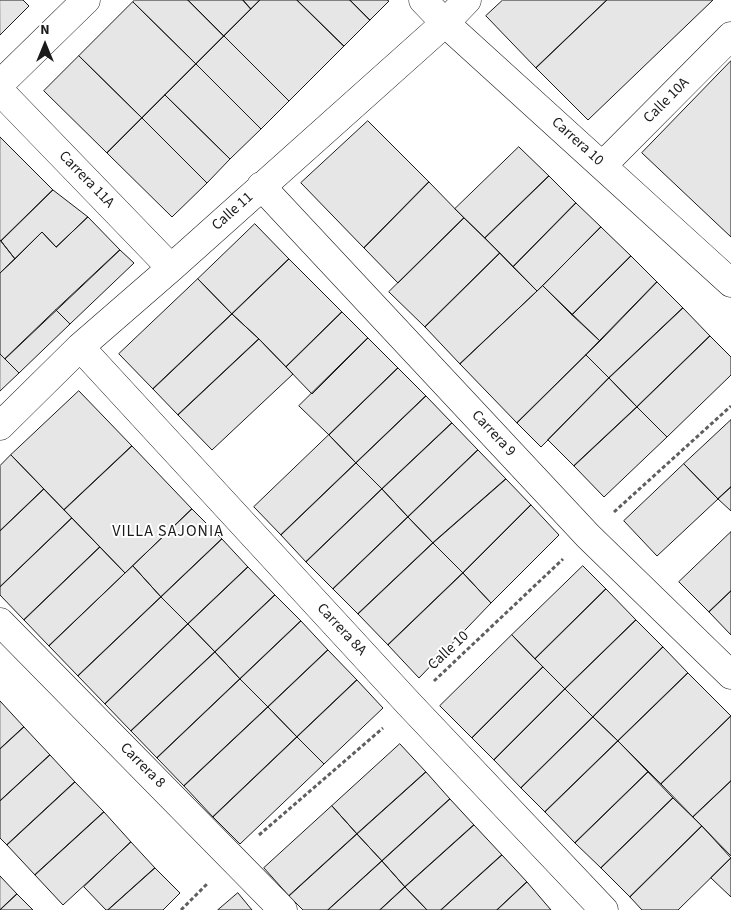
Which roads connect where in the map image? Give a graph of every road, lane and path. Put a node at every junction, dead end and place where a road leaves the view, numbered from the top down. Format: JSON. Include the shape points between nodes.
{"nodes":[{"id":1,"x":86,"y":0,"type":"edge"},
{"id":2,"x":423,"y":0,"type":"edge"},
{"id":3,"x":467,"y":0,"type":"edge"},
{"id":4,"x":445,"y":23,"type":"junction"},
{"id":5,"x":731,"y":36,"type":"edge"},
{"id":6,"x":0,"y":84,"type":"edge"},
{"id":7,"x":0,"y":92,"type":"edge"},
{"id":8,"x":603,"y":165,"type":"junction"},
{"id":9,"x":261,"y":186,"type":"junction"},
{"id":10,"x":171,"y":268,"type":"junction"},
{"id":11,"x":731,"y":283,"type":"edge"},
{"id":12,"x":80,"y":347,"type":"junction"},
{"id":13,"x":731,"y":406,"type":"edge"},
{"id":14,"x":0,"y":426,"type":"edge"},
{"id":15,"x":588,"y":536,"type":"junction"},
{"id":16,"x":0,"y":622,"type":"edge"},
{"id":17,"x":731,"y":675,"type":"edge"},
{"id":18,"x":409,"y":704,"type":"junction"},
{"id":19,"x":232,"y":858,"type":"junction"},
{"id":20,"x":181,"y":910,"type":"edge"},
{"id":21,"x":283,"y":910,"type":"edge"},
{"id":22,"x":604,"y":910,"type":"edge"}],
"edges":[{"from":1,"to":6,"type":"street"},
{"from":2,"to":4,"type":"street","name":"Carrera 10"},
{"from":3,"to":4,"type":"street","name":"Calle 11"},
{"from":4,"to":8,"type":"street","name":"Carrera 10"},
{"from":4,"to":9,"type":"street","name":"Calle 11"},
{"from":5,"to":8,"type":"street","name":"Calle 10A"},
{"from":7,"to":10,"type":"street","name":"Carrera 11A"},
{"from":8,"to":11,"type":"street","name":"Carrera 10"},
{"from":9,"to":10,"type":"street","name":"Calle 11"},
{"from":9,"to":15,"type":"street","name":"Carrera 9"},
{"from":10,"to":12,"type":"street","name":"Calle 11"},
{"from":12,"to":14,"type":"street","name":"Calle 11"},
{"from":12,"to":18,"type":"street","name":"Carrera 8A"},
{"from":13,"to":15,"type":"path","name":"Calle 10"},
{"from":15,"to":17,"type":"street","name":"Carrera 9"},
{"from":15,"to":18,"type":"path","name":"Calle 10"},
{"from":16,"to":19,"type":"street","name":"Carrera 8"},
{"from":18,"to":19,"type":"path","name":"Calle 10"},
{"from":18,"to":22,"type":"street","name":"Carrera 8A"},
{"from":19,"to":20,"type":"path","name":"Calle 10"},
{"from":19,"to":21,"type":"street","name":"Carrera 8"}]}
